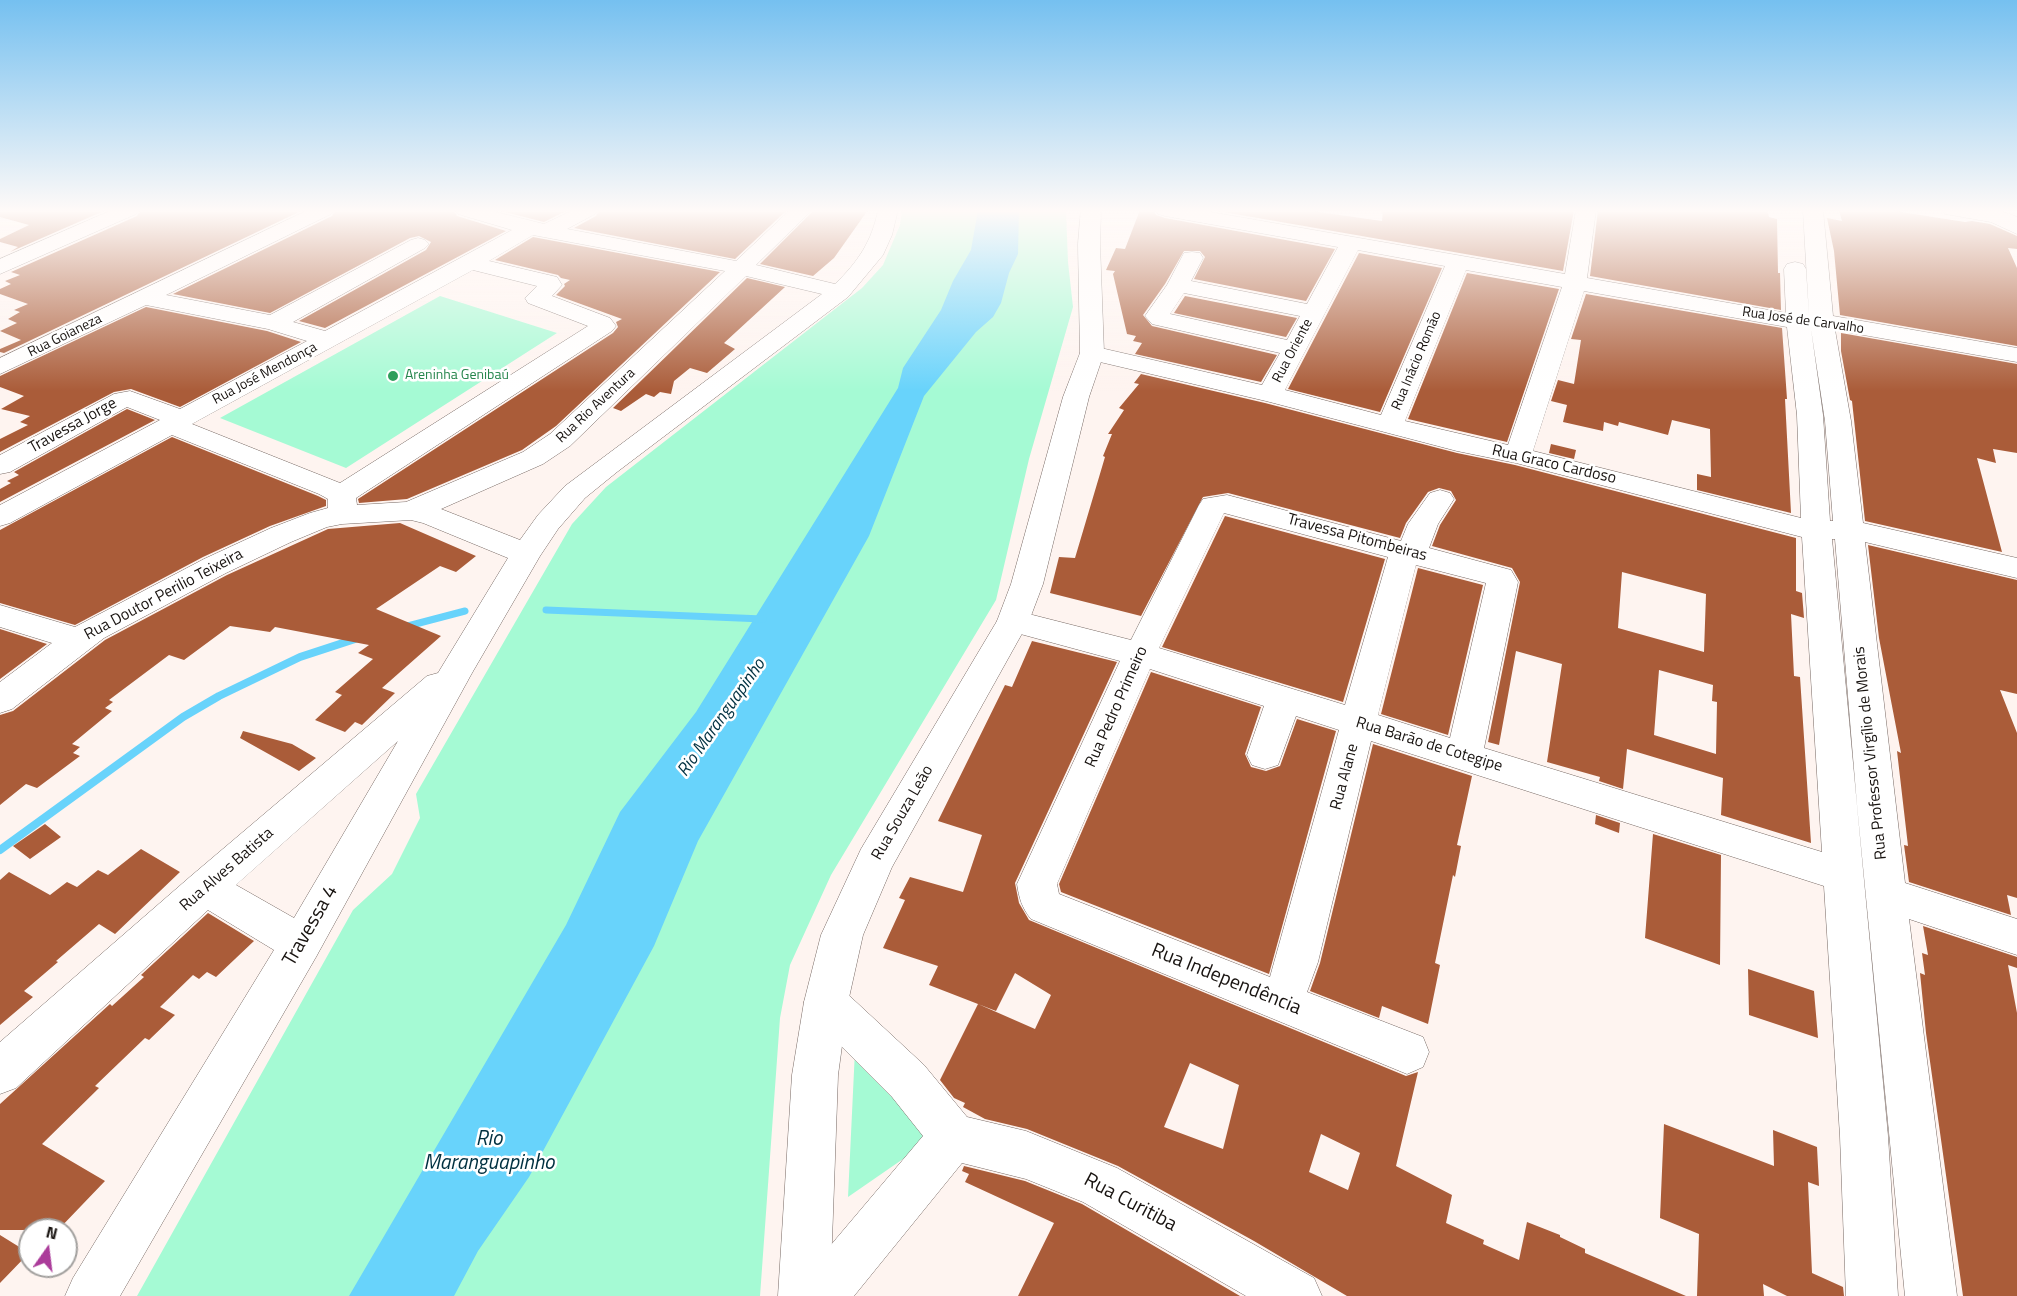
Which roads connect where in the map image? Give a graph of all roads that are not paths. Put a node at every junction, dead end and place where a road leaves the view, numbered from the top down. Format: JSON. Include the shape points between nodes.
{"nodes":[{"id":1,"x":201,"y":270,"type":"edge"},
{"id":2,"x":369,"y":270,"type":"edge"},
{"id":3,"x":456,"y":270,"type":"edge"},
{"id":4,"x":501,"y":270,"type":"edge"},
{"id":5,"x":738,"y":270,"type":"edge"},
{"id":6,"x":751,"y":270,"type":"edge"},
{"id":7,"x":862,"y":270,"type":"edge"},
{"id":8,"x":1090,"y":270,"type":"edge"},
{"id":9,"x":1186,"y":270,"type":"edge"},
{"id":10,"x":1336,"y":270,"type":"edge"},
{"id":11,"x":1454,"y":270,"type":"edge"},
{"id":12,"x":1505,"y":270,"type":"edge"},
{"id":13,"x":1577,"y":270,"type":"edge"},
{"id":14,"x":1806,"y":270,"type":"edge"},
{"id":15,"x":1575,"y":283,"type":"junction"},
{"id":16,"x":1178,"y":285,"type":"junction"},
{"id":17,"x":840,"y":292,"type":"junction"},
{"id":18,"x":145,"y":298,"type":"junction"},
{"id":19,"x":1314,"y":312,"type":"junction"},
{"id":20,"x":1810,"y":322,"type":"junction"},
{"id":21,"x":273,"y":323,"type":"junction"},
{"id":22,"x":328,"y":340,"type":"junction"},
{"id":23,"x":1294,"y":349,"type":"junction"},
{"id":24,"x":1092,"y":354,"type":"junction"},
{"id":25,"x":2017,"y":355,"type":"edge"},
{"id":26,"x":1,"y":366,"type":"edge"},
{"id":27,"x":1270,"y":394,"type":"junction"},
{"id":28,"x":176,"y":422,"type":"junction"},
{"id":29,"x":1390,"y":426,"type":"junction"},
{"id":30,"x":1518,"y":455,"type":"junction"},
{"id":31,"x":0,"y":466,"type":"edge"},
{"id":32,"x":1440,"y":499,"type":"dead end"},
{"id":33,"x":342,"y":505,"type":"junction"},
{"id":34,"x":1210,"y":508,"type":"joint"},
{"id":35,"x":411,"y":511,"type":"junction"},
{"id":36,"x":0,"y":517,"type":"edge"},
{"id":37,"x":1832,"y":530,"type":"junction"},
{"id":38,"x":1409,"y":552,"type":"junction"},
{"id":39,"x":526,"y":554,"type":"junction"},
{"id":40,"x":2017,"y":568,"type":"edge"},
{"id":41,"x":0,"y":616,"type":"edge"},
{"id":42,"x":1013,"y":621,"type":"junction"},
{"id":43,"x":78,"y":640,"type":"junction"},
{"id":44,"x":1140,"y":654,"type":"junction"},
{"id":45,"x":456,"y":670,"type":"junction"},
{"id":46,"x":1284,"y":699,"type":"junction"},
{"id":47,"x":0,"y":700,"type":"edge"},
{"id":48,"x":1359,"y":724,"type":"junction"},
{"id":49,"x":1265,"y":755,"type":"dead end"},
{"id":50,"x":1464,"y":756,"type":"junction"},
{"id":51,"x":1836,"y":797,"type":"junction"},
{"id":52,"x":1876,"y":805,"type":"junction"},
{"id":53,"x":1842,"y":875,"type":"junction"},
{"id":54,"x":205,"y":888,"type":"junction"},
{"id":55,"x":1886,"y":894,"type":"junction"},
{"id":56,"x":1045,"y":907,"type":"joint"},
{"id":57,"x":2017,"y":938,"type":"edge"},
{"id":58,"x":301,"y":944,"type":"junction"},
{"id":59,"x":826,"y":1002,"type":"junction"},
{"id":60,"x":1282,"y":1002,"type":"junction"},
{"id":61,"x":1407,"y":1052,"type":"dead end"},
{"id":62,"x":0,"y":1072,"type":"edge"},
{"id":63,"x":1864,"y":1136,"type":"junction"},
{"id":64,"x":953,"y":1137,"type":"junction"},
{"id":65,"x":1916,"y":1158,"type":"junction"},
{"id":66,"x":91,"y":1296,"type":"edge"},
{"id":67,"x":804,"y":1296,"type":"edge"},
{"id":68,"x":820,"y":1296,"type":"edge"},
{"id":69,"x":1296,"y":1296,"type":"edge"},
{"id":70,"x":1872,"y":1296,"type":"edge"},
{"id":71,"x":1931,"y":1296,"type":"edge"}],
"edges":[{"from":1,"to":18,"type":"street","name":"Rua Goianeza"},
{"from":2,"to":21,"type":"street"},
{"from":3,"to":22,"type":"street","name":"Rua José Mendonça"},
{"from":4,"to":33,"type":"street","name":"Rua Doutor Perilio Teixeira","via":[[549,282],[551,285],[538,299],[602,323],[602,330]]},
{"from":5,"to":35,"type":"street","name":"Rua Rio Aventura","via":[[560,440],[533,458]]},
{"from":6,"to":17,"type":"street"},
{"from":7,"to":17,"type":"street"},
{"from":8,"to":24,"type":"street"},
{"from":9,"to":16,"type":"street"},
{"from":10,"to":19,"type":"street","name":"Rua Oriente"},
{"from":11,"to":29,"type":"street","name":"Rua Inácio Romão"},
{"from":12,"to":15,"type":"street","name":"Rua José de Carvalho"},
{"from":13,"to":15,"type":"street"},
{"from":14,"to":20,"type":"street","name":"Rua Professor Virgílio de Morais"},
{"from":15,"to":20,"type":"street","name":"Rua José de Carvalho"},
{"from":15,"to":30,"type":"street"},
{"from":16,"to":19,"type":"street"},
{"from":16,"to":23,"type":"street","via":[[1157,316],[1160,319]]},
{"from":17,"to":39,"type":"street","via":[[576,492]]},
{"from":18,"to":21,"type":"street"},
{"from":18,"to":26,"type":"street","name":"Rua Goianeza"},
{"from":19,"to":23,"type":"street","name":"Rua Oriente"},
{"from":20,"to":25,"type":"street","name":"Rua José de Carvalho"},
{"from":20,"to":37,"type":"street","name":"Rua Professor Virgílio de Morais","via":[[1824,418]]},
{"from":21,"to":22,"type":"street"},
{"from":22,"to":28,"type":"street","name":"Rua José Mendonça"},
{"from":23,"to":27,"type":"street","name":"Rua Oriente"},
{"from":24,"to":27,"type":"street","name":"Rua Graco Cardoso"},
{"from":24,"to":42,"type":"street","name":"Rua Souza Leão","via":[[1076,397],[1027,584]]},
{"from":27,"to":29,"type":"street","name":"Rua Graco Cardoso"},
{"from":28,"to":31,"type":"street","name":"Travessa Jorge","via":[[123,399]]},
{"from":28,"to":33,"type":"street","name":"Travessa Jorge","via":[[329,488]]},
{"from":28,"to":36,"type":"street","name":"Rua José Mendonça"},
{"from":29,"to":30,"type":"street","name":"Rua Graco Cardoso"},
{"from":30,"to":37,"type":"street","name":"Rua Graco Cardoso"},
{"from":32,"to":38,"type":"street","name":"Rua Alane"},
{"from":33,"to":35,"type":"street","name":"Rua Rio Aventura"},
{"from":33,"to":43,"type":"street","name":"Rua Doutor Perilio Teixeira","via":[[320,519],[215,566]]},
{"from":34,"to":38,"type":"street","name":"Travessa Pitombeiras","via":[[1227,504]]},
{"from":34,"to":44,"type":"street","name":"Rua Pedro Primeiro"},
{"from":35,"to":39,"type":"street","via":[[431,515]]},
{"from":37,"to":40,"type":"street","name":"Rua Graco Cardoso"},
{"from":37,"to":51,"type":"street","name":"Rua Professor Virgílio de Morais"},
{"from":37,"to":52,"type":"street","name":"Rua Professor Virgílio de Morais"},
{"from":38,"to":48,"type":"street","name":"Rua Alane","via":[[1379,641]]},
{"from":38,"to":50,"type":"street","name":"Travessa Pitombeiras","via":[[1495,575],[1502,582]]},
{"from":39,"to":45,"type":"street","name":"Travessa 4"},
{"from":41,"to":43,"type":"street"},
{"from":42,"to":44,"type":"street","name":"Rua Barão de Cotegipe"},
{"from":42,"to":59,"type":"street","name":"Rua Souza Leão","via":[[875,861],[842,935]]},
{"from":43,"to":47,"type":"street","name":"Rua Doutor Perilio Teixeira"},
{"from":44,"to":46,"type":"street","name":"Rua Barão de Cotegipe"},
{"from":44,"to":56,"type":"street","name":"Rua Pedro Primeiro","via":[[1037,884]]},
{"from":45,"to":54,"type":"street","name":"Rua Alves Batista"},
{"from":45,"to":58,"type":"street","name":"Travessa 4"},
{"from":46,"to":48,"type":"street","name":"Rua Barão de Cotegipe"},
{"from":46,"to":49,"type":"street"},
{"from":48,"to":50,"type":"street","name":"Rua Barão de Cotegipe"},
{"from":48,"to":60,"type":"street","name":"Rua Alane","via":[[1297,963]]},
{"from":50,"to":53,"type":"street","name":"Rua Barão de Cotegipe"},
{"from":51,"to":52,"type":"street"},
{"from":51,"to":53,"type":"street","name":"Rua Professor Virgílio de Morais"},
{"from":52,"to":55,"type":"street","name":"Rua Professor Virgílio de Morais"},
{"from":53,"to":63,"type":"street","name":"Rua Professor Virgílio de Morais"},
{"from":54,"to":58,"type":"street"},
{"from":54,"to":62,"type":"street","name":"Rua Alves Batista"},
{"from":55,"to":57,"type":"street"},
{"from":55,"to":65,"type":"street","name":"Rua Professor Virgílio de Morais"},
{"from":56,"to":60,"type":"street","name":"Rua Independência"},
{"from":58,"to":66,"type":"street","name":"Travessa 4"},
{"from":59,"to":64,"type":"street","via":[[908,1081]]},
{"from":59,"to":67,"type":"street","name":"Rua Souza Leão","via":[[815,1075]]},
{"from":60,"to":61,"type":"street","name":"Rua Independência"},
{"from":63,"to":65,"type":"street"},
{"from":63,"to":70,"type":"street","name":"Rua Professor Virgílio de Morais"},
{"from":64,"to":68,"type":"street"},
{"from":64,"to":69,"type":"street","name":"Rua Curitiba","via":[[1026,1155],[1100,1185]]},
{"from":65,"to":71,"type":"street","name":"Rua Professor Virgílio de Morais"}]}
